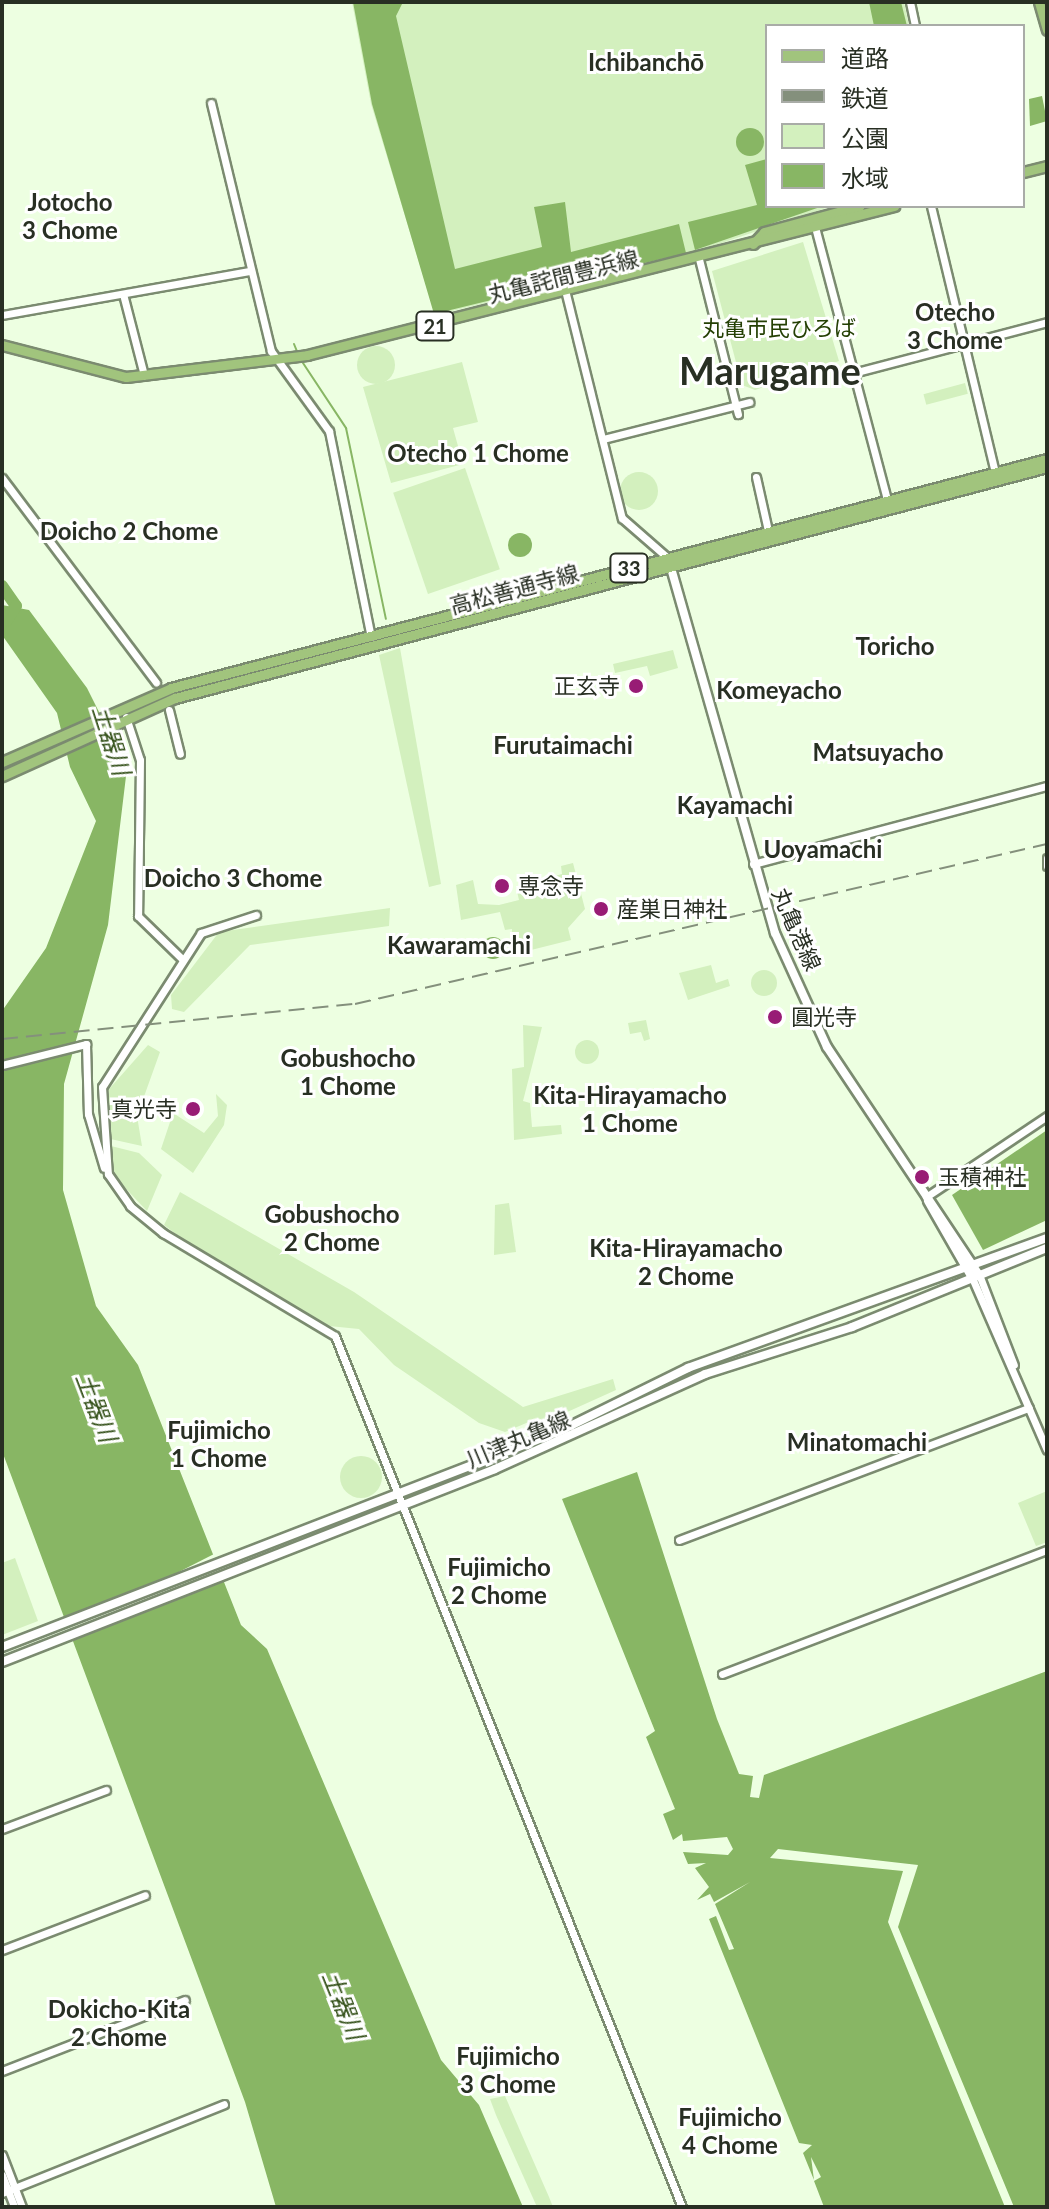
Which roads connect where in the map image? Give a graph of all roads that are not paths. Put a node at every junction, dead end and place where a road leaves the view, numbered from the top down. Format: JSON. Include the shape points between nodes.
{"nodes":[{"id":1,"x":910,"y":2,"type":"edge"},
{"id":2,"x":1039,"y":2,"type":"edge"},
{"id":3,"x":915,"y":24,"type":"edge"},
{"id":4,"x":1047,"y":30,"type":"edge"},
{"id":5,"x":211,"y":103,"type":"dead end"},
{"id":6,"x":1047,"y":166,"type":"edge"},
{"id":7,"x":1025,"y":172,"type":"edge"},
{"id":8,"x":853,"y":208,"type":"edge"},
{"id":9,"x":886,"y":208,"type":"edge"},
{"id":10,"x":931,"y":208,"type":"edge"},
{"id":11,"x":815,"y":227,"type":"junction"},
{"id":12,"x":753,"y":244,"type":"junction"},
{"id":13,"x":699,"y":259,"type":"junction"},
{"id":14,"x":250,"y":271,"type":"junction"},
{"id":15,"x":123,"y":294,"type":"junction"},
{"id":16,"x":566,"y":294,"type":"junction"},
{"id":17,"x":2,"y":315,"type":"edge"},
{"id":18,"x":1047,"y":322,"type":"edge"},
{"id":19,"x":964,"y":344,"type":"junction"},
{"id":20,"x":2,"y":345,"type":"edge"},
{"id":21,"x":276,"y":358,"type":"junction"},
{"id":22,"x":853,"y":373,"type":"junction"},
{"id":23,"x":144,"y":375,"type":"junction"},
{"id":24,"x":749,"y":402,"type":"dead end"},
{"id":25,"x":737,"y":410,"type":"junction"},
{"id":26,"x":603,"y":439,"type":"junction"},
{"id":27,"x":1047,"y":459,"type":"edge"},
{"id":28,"x":1047,"y":467,"type":"edge"},
{"id":29,"x":996,"y":476,"type":"junction"},
{"id":30,"x":756,"y":477,"type":"dead end"},
{"id":31,"x":2,"y":478,"type":"edge"},
{"id":32,"x":888,"y":505,"type":"junction"},
{"id":33,"x":769,"y":537,"type":"junction"},
{"id":34,"x":669,"y":562,"type":"junction"},
{"id":35,"x":372,"y":640,"type":"junction"},
{"id":36,"x":156,"y":682,"type":"dead end"},
{"id":37,"x":169,"y":710,"type":"dead end"},
{"id":38,"x":123,"y":718,"type":"junction"},
{"id":39,"x":180,"y":754,"type":"dead end"},
{"id":40,"x":2,"y":762,"type":"edge"},
{"id":41,"x":2,"y":776,"type":"edge"},
{"id":42,"x":1047,"y":786,"type":"edge"},
{"id":43,"x":1047,"y":858,"type":"edge"},
{"id":44,"x":753,"y":864,"type":"junction"},
{"id":45,"x":1047,"y":866,"type":"edge"},
{"id":46,"x":256,"y":915,"type":"dead end"},
{"id":47,"x":182,"y":959,"type":"junction"},
{"id":48,"x":2,"y":1065,"type":"edge"},
{"id":49,"x":1047,"y":1116,"type":"edge"},
{"id":50,"x":108,"y":1174,"type":"junction"},
{"id":51,"x":926,"y":1197,"type":"junction"},
{"id":52,"x":1047,"y":1238,"type":"edge"},
{"id":53,"x":1047,"y":1248,"type":"edge"},
{"id":54,"x":975,"y":1274,"type":"junction"},
{"id":55,"x":1029,"y":1408,"type":"junction"},
{"id":56,"x":1047,"y":1450,"type":"edge"},
{"id":57,"x":399,"y":1494,"type":"junction"},
{"id":58,"x":403,"y":1506,"type":"junction"},
{"id":59,"x":679,"y":1540,"type":"dead end"},
{"id":60,"x":1047,"y":1550,"type":"edge"},
{"id":61,"x":2,"y":1647,"type":"edge"},
{"id":62,"x":2,"y":1662,"type":"edge"},
{"id":63,"x":722,"y":1674,"type":"dead end"},
{"id":64,"x":106,"y":1790,"type":"dead end"},
{"id":65,"x":2,"y":1829,"type":"edge"},
{"id":66,"x":145,"y":1895,"type":"dead end"},
{"id":67,"x":2,"y":1950,"type":"edge"},
{"id":68,"x":185,"y":2000,"type":"dead end"},
{"id":69,"x":2,"y":2071,"type":"edge"},
{"id":70,"x":224,"y":2104,"type":"dead end"},
{"id":71,"x":2,"y":2155,"type":"edge"},
{"id":72,"x":2,"y":2175,"type":"edge"},
{"id":73,"x":8,"y":2191,"type":"edge"},
{"id":74,"x":14,"y":2207,"type":"edge"},
{"id":75,"x":22,"y":2207,"type":"edge"},
{"id":76,"x":682,"y":2207,"type":"edge"}],
"edges":[{"from":1,"to":3,"type":"street"},
{"from":2,"to":4,"type":"main road"},
{"from":5,"to":14,"type":"street"},
{"from":6,"to":7,"type":"main road"},
{"from":8,"to":12,"type":"main road","via":[[764,232]]},
{"from":9,"to":11,"type":"main road","name":"丸亀詫間豊浜線","number":"21"},
{"from":10,"to":19,"type":"street"},
{"from":11,"to":12,"type":"main road","name":"丸亀詫間豊浜線","number":"21"},
{"from":11,"to":22,"type":"street"},
{"from":12,"to":13,"type":"main road","name":"丸亀詫間豊浜線","number":"21"},
{"from":13,"to":16,"type":"main road","name":"丸亀詫間豊浜線","number":"21"},
{"from":13,"to":25,"type":"street"},
{"from":14,"to":15,"type":"street"},
{"from":14,"to":21,"type":"street"},
{"from":15,"to":17,"type":"street"},
{"from":15,"to":23,"type":"street"},
{"from":16,"to":21,"type":"main road","name":"丸亀詫間豊浜線","number":"21"},
{"from":16,"to":26,"type":"street"},
{"from":18,"to":19,"type":"street"},
{"from":19,"to":22,"type":"street"},
{"from":19,"to":29,"type":"street"},
{"from":20,"to":23,"type":"main road","name":"丸亀詫間豊浜線","number":"21","via":[[95,374]]},
{"from":21,"to":23,"type":"main road","name":"丸亀詫間豊浜線","number":"21"},
{"from":21,"to":35,"type":"street","via":[[329,431]]},
{"from":22,"to":32,"type":"street"},
{"from":24,"to":25,"type":"street"},
{"from":25,"to":26,"type":"street"},
{"from":26,"to":34,"type":"street","via":[[626,527]]},
{"from":27,"to":29,"type":"main road","name":"高松善通寺線","number":"33"},
{"from":28,"to":29,"type":"main road","name":"高松善通寺線","number":"33"},
{"from":29,"to":32,"type":"main road","name":"高松善通寺線","number":"33"},
{"from":30,"to":33,"type":"street"},
{"from":31,"to":36,"type":"street"},
{"from":32,"to":33,"type":"main road","name":"高松善通寺線","number":"33"},
{"from":33,"to":34,"type":"main road","name":"高松善通寺線","number":"33"},
{"from":34,"to":35,"type":"main road","name":"高松善通寺線","number":"33"},
{"from":34,"to":44,"type":"main road","name":"丸亀港線"},
{"from":35,"to":38,"type":"main road","name":"高松善通寺線","number":"33"},
{"from":35,"to":40,"type":"main road","name":"高松善通寺線","number":"33","via":[[114,708]]},
{"from":37,"to":39,"type":"street"},
{"from":38,"to":41,"type":"main road","name":"高松善通寺線","number":"33"},
{"from":38,"to":47,"type":"street","via":[[140,760],[138,916]]},
{"from":42,"to":44,"type":"street"},
{"from":43,"to":45,"type":"street"},
{"from":44,"to":51,"type":"main road","name":"丸亀港線","via":[[766,913],[827,1047]]},
{"from":46,"to":47,"type":"street","via":[[201,933]]},
{"from":47,"to":50,"type":"street","via":[[102,1087]]},
{"from":48,"to":50,"type":"street","via":[[86,1044],[88,1114],[95,1154]]},
{"from":49,"to":51,"type":"street"},
{"from":50,"to":57,"type":"street","via":[[163,1233],[335,1336]]},
{"from":51,"to":54,"type":"main road","name":"丸亀港線","via":[[940,1206]]},
{"from":52,"to":54,"type":"main road","name":"川津丸亀線"},
{"from":53,"to":54,"type":"main road","name":"川津丸亀線"},
{"from":54,"to":55,"type":"street"},
{"from":54,"to":57,"type":"main road","name":"川津丸亀線","via":[[688,1368],[560,1431]]},
{"from":54,"to":58,"type":"main road","name":"川津丸亀線","via":[[705,1374]]},
{"from":55,"to":56,"type":"street"},
{"from":55,"to":59,"type":"street"},
{"from":57,"to":58,"type":"street"},
{"from":57,"to":61,"type":"main road","name":"川津丸亀線","via":[[227,1556]]},
{"from":58,"to":62,"type":"main road","name":"川津丸亀線"},
{"from":58,"to":76,"type":"street"},
{"from":60,"to":63,"type":"street"},
{"from":64,"to":65,"type":"street"},
{"from":66,"to":67,"type":"street"},
{"from":68,"to":69,"type":"street"},
{"from":70,"to":73,"type":"street"},
{"from":71,"to":73,"type":"street"},
{"from":72,"to":73,"type":"street"},
{"from":73,"to":74,"type":"street"},
{"from":73,"to":75,"type":"street"}]}
